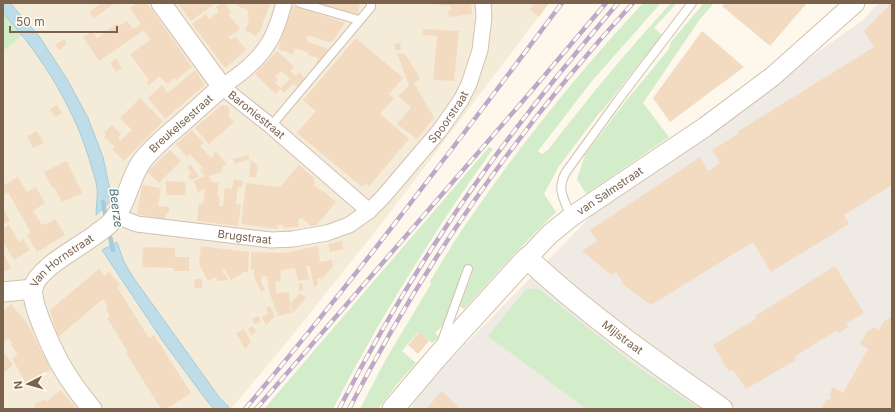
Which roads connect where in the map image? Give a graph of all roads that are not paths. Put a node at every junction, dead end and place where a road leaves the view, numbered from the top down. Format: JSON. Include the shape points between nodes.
{"nodes":[{"id":1,"x":161,"y":3,"type":"edge"},
{"id":2,"x":284,"y":3,"type":"edge"},
{"id":3,"x":300,"y":3,"type":"edge"},
{"id":4,"x":371,"y":3,"type":"edge"},
{"id":5,"x":483,"y":3,"type":"edge"},
{"id":6,"x":692,"y":3,"type":"edge"},
{"id":7,"x":855,"y":3,"type":"edge"},
{"id":8,"x":359,"y":20,"type":"junction"},
{"id":9,"x":222,"y":87,"type":"junction"},
{"id":10,"x":270,"y":126,"type":"junction"},
{"id":11,"x":369,"y":211,"type":"junction"},
{"id":12,"x":571,"y":216,"type":"junction"},
{"id":13,"x":114,"y":218,"type":"junction"},
{"id":14,"x":528,"y":258,"type":"junction"},
{"id":15,"x":468,"y":268,"type":"dead end"},
{"id":16,"x":33,"y":289,"type":"junction"},
{"id":17,"x":3,"y":292,"type":"edge"},
{"id":18,"x":437,"y":357,"type":"junction"},
{"id":19,"x":92,"y":409,"type":"edge"},
{"id":20,"x":393,"y":409,"type":"edge"},
{"id":21,"x":722,"y":409,"type":"edge"}],
"edges":[{"from":1,"to":9,"type":"street","name":"Baroniestraat"},
{"from":2,"to":9,"type":"street","name":"Breukelsestraat","via":[[276,27],[260,55],[239,76]]},
{"from":3,"to":8,"type":"lane"},
{"from":4,"to":8,"type":"lane","via":[[371,7]]},
{"from":5,"to":11,"type":"street","name":"Spoorstraat","via":[[484,24],[480,50],[474,73],[461,100],[440,130],[384,197]]},
{"from":6,"to":12,"type":"lane","via":[[566,172],[561,185]]},
{"from":7,"to":12,"type":"street","name":"van Salmstraat","via":[[772,77],[705,127]]},
{"from":8,"to":10,"type":"lane"},
{"from":9,"to":10,"type":"street","name":"Baroniestraat"},
{"from":9,"to":13,"type":"street","name":"Breukelsestraat","via":[[153,148],[135,173]]},
{"from":10,"to":11,"type":"street","name":"Baroniestraat"},
{"from":11,"to":13,"type":"street","name":"Brugstraat","via":[[349,225],[328,234],[286,240],[246,238],[137,224]]},
{"from":12,"to":14,"type":"street","name":"van Salmstraat"},
{"from":13,"to":16,"type":"street","name":"Van Hornstraat","via":[[98,233],[48,268],[37,279]]},
{"from":14,"to":18,"type":"main road","name":"van Salmstraat"},
{"from":14,"to":21,"type":"main road","name":"Mijlstraat","via":[[553,282],[626,341]]},
{"from":15,"to":18,"type":"lane"},
{"from":16,"to":17,"type":"street","name":"Van Hornstraat"},
{"from":16,"to":19,"type":"street","via":[[33,300],[56,356]]},
{"from":18,"to":20,"type":"main road","name":"van Salmstraat"}]}
